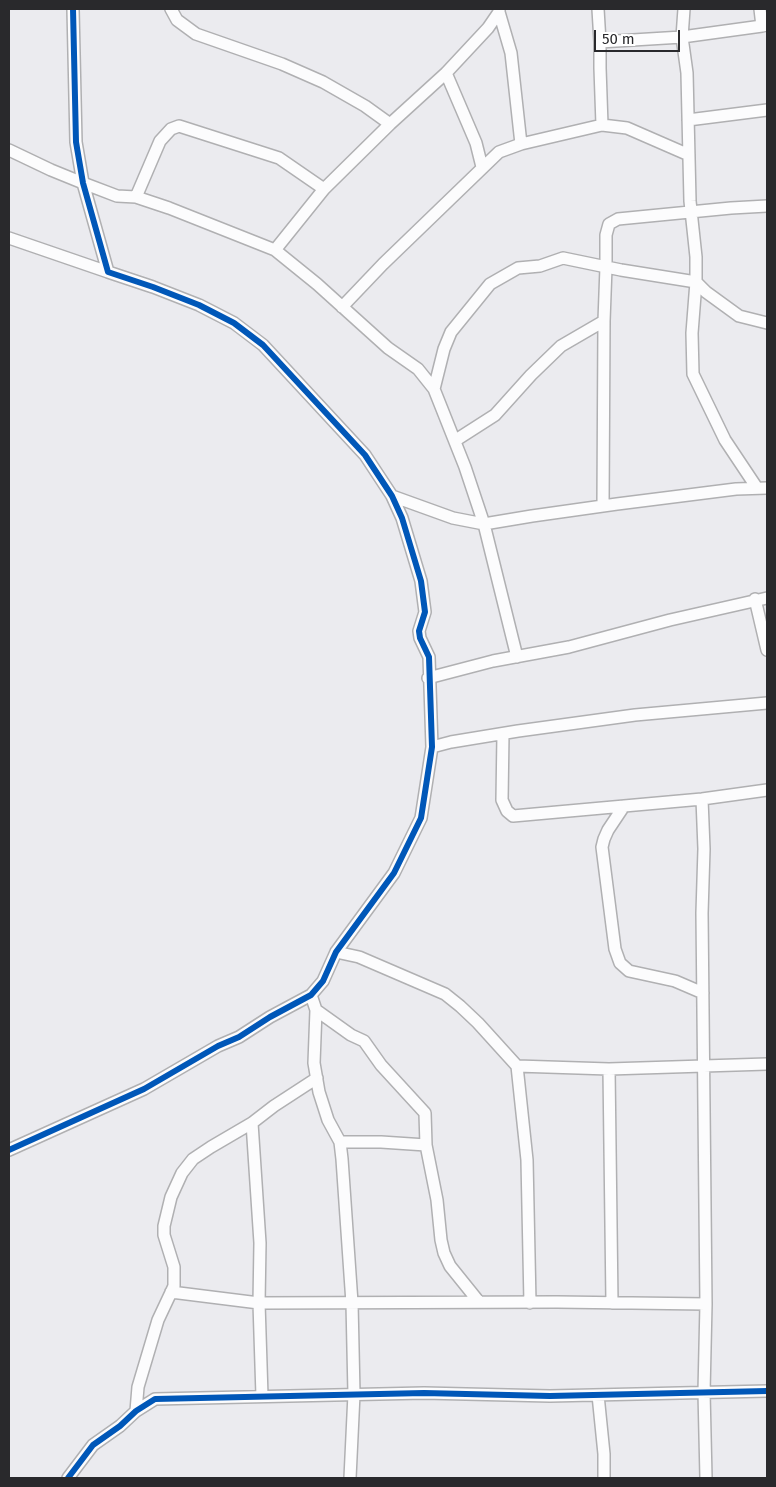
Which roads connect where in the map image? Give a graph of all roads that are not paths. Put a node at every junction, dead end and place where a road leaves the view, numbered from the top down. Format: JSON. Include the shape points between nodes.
{"nodes":[{"id":1,"x":73,"y":9,"type":"edge"},
{"id":2,"x":171,"y":9,"type":"edge"},
{"id":3,"x":598,"y":9,"type":"edge"},
{"id":4,"x":684,"y":9,"type":"edge"},
{"id":5,"x":760,"y":9,"type":"edge"},
{"id":6,"x":499,"y":11,"type":"edge"},
{"id":7,"x":765,"y":26,"type":"edge"},
{"id":8,"x":682,"y":37,"type":"junction"},
{"id":9,"x":600,"y":42,"type":"junction"},
{"id":10,"x":446,"y":73,"type":"junction"},
{"id":11,"x":767,"y":110,"type":"edge"},
{"id":12,"x":688,"y":120,"type":"junction"},
{"id":13,"x":390,"y":124,"type":"junction"},
{"id":14,"x":602,"y":125,"type":"junction"},
{"id":15,"x":521,"y":144,"type":"junction"},
{"id":16,"x":9,"y":150,"type":"edge"},
{"id":17,"x":689,"y":155,"type":"junction"},
{"id":18,"x":482,"y":167,"type":"junction"},
{"id":19,"x":83,"y":183,"type":"junction"},
{"id":20,"x":324,"y":189,"type":"junction"},
{"id":21,"x":136,"y":197,"type":"junction"},
{"id":22,"x":767,"y":206,"type":"edge"},
{"id":23,"x":690,"y":211,"type":"junction"},
{"id":24,"x":9,"y":238,"type":"edge"},
{"id":25,"x":275,"y":250,"type":"junction"},
{"id":26,"x":606,"y":266,"type":"junction"},
{"id":27,"x":108,"y":272,"type":"junction"},
{"id":28,"x":696,"y":282,"type":"junction"},
{"id":29,"x":342,"y":307,"type":"junction"},
{"id":30,"x":604,"y":321,"type":"junction"},
{"id":31,"x":767,"y":323,"type":"edge"},
{"id":32,"x":434,"y":389,"type":"junction"},
{"id":33,"x":456,"y":440,"type":"junction"},
{"id":34,"x":762,"y":488,"type":"edge"},
{"id":35,"x":392,"y":496,"type":"junction"},
{"id":36,"x":603,"y":506,"type":"junction"},
{"id":37,"x":484,"y":524,"type":"junction"},
{"id":38,"x":767,"y":598,"type":"edge"},
{"id":39,"x":755,"y":599,"type":"junction"},
{"id":40,"x":767,"y":650,"type":"edge"},
{"id":41,"x":517,"y":657,"type":"junction"},
{"id":42,"x":428,"y":678,"type":"junction"},
{"id":43,"x":767,"y":703,"type":"edge"},
{"id":44,"x":503,"y":734,"type":"junction"},
{"id":45,"x":432,"y":747,"type":"junction"},
{"id":46,"x":767,"y":790,"type":"edge"},
{"id":47,"x":702,"y":799,"type":"junction"},
{"id":48,"x":624,"y":806,"type":"junction"},
{"id":49,"x":336,"y":952,"type":"junction"},
{"id":50,"x":703,"y":993,"type":"junction"},
{"id":51,"x":311,"y":996,"type":"junction"},
{"id":52,"x":316,"y":1010,"type":"junction"},
{"id":53,"x":767,"y":1064,"type":"edge"},
{"id":54,"x":704,"y":1065,"type":"junction"},
{"id":55,"x":518,"y":1066,"type":"junction"},
{"id":56,"x":609,"y":1069,"type":"junction"},
{"id":57,"x":317,"y":1078,"type":"junction"},
{"id":58,"x":252,"y":1123,"type":"junction"},
{"id":59,"x":340,"y":1142,"type":"junction"},
{"id":60,"x":426,"y":1145,"type":"junction"},
{"id":61,"x":9,"y":1150,"type":"edge"},
{"id":62,"x":171,"y":1292,"type":"junction"},
{"id":63,"x":479,"y":1302,"type":"junction"},
{"id":64,"x":259,"y":1303,"type":"junction"},
{"id":65,"x":352,"y":1303,"type":"junction"},
{"id":66,"x":530,"y":1303,"type":"junction"},
{"id":67,"x":612,"y":1303,"type":"junction"},
{"id":68,"x":706,"y":1304,"type":"junction"},
{"id":69,"x":767,"y":1390,"type":"edge"},
{"id":70,"x":704,"y":1392,"type":"junction"},
{"id":71,"x":354,"y":1394,"type":"junction"},
{"id":72,"x":598,"y":1395,"type":"junction"},
{"id":73,"x":262,"y":1396,"type":"junction"},
{"id":74,"x":136,"y":1411,"type":"junction"},
{"id":75,"x":68,"y":1478,"type":"edge"},
{"id":76,"x":350,"y":1478,"type":"edge"},
{"id":77,"x":604,"y":1478,"type":"edge"},
{"id":78,"x":706,"y":1478,"type":"edge"}],
"edges":[{"from":1,"to":19,"type":"street","via":[[76,142]]},
{"from":2,"to":13,"type":"street","via":[[177,20],[196,34],[323,82]]},
{"from":3,"to":9,"type":"street"},
{"from":4,"to":8,"type":"street"},
{"from":5,"to":7,"type":"street"},
{"from":6,"to":10,"type":"street","via":[[488,28]]},
{"from":6,"to":15,"type":"street","via":[[511,53]]},
{"from":7,"to":8,"type":"street"},
{"from":8,"to":9,"type":"street"},
{"from":8,"to":12,"type":"street"},
{"from":9,"to":14,"type":"street"},
{"from":10,"to":13,"type":"street"},
{"from":10,"to":18,"type":"street","via":[[476,143]]},
{"from":11,"to":12,"type":"street"},
{"from":12,"to":17,"type":"street"},
{"from":13,"to":20,"type":"street"},
{"from":14,"to":15,"type":"street"},
{"from":14,"to":17,"type":"street","via":[[627,128]]},
{"from":15,"to":18,"type":"street","via":[[499,152]]},
{"from":16,"to":19,"type":"street"},
{"from":17,"to":23,"type":"street"},
{"from":18,"to":29,"type":"street"},
{"from":19,"to":21,"type":"street","via":[[117,196]]},
{"from":19,"to":27,"type":"street"},
{"from":20,"to":21,"type":"street","via":[[279,158],[179,126],[171,129],[160,142]]},
{"from":20,"to":25,"type":"street"},
{"from":21,"to":25,"type":"street"},
{"from":22,"to":23,"type":"street"},
{"from":23,"to":26,"type":"street","via":[[618,218],[609,224],[606,235]]},
{"from":23,"to":28,"type":"street"},
{"from":24,"to":27,"type":"street"},
{"from":25,"to":29,"type":"street"},
{"from":26,"to":28,"type":"street"},
{"from":26,"to":30,"type":"street"},
{"from":26,"to":32,"type":"street","via":[[563,258],[540,266],[518,268],[490,284],[451,332]]},
{"from":27,"to":35,"type":"street","via":[[199,305],[234,322],[263,344],[364,455]]},
{"from":28,"to":31,"type":"street","via":[[739,316]]},
{"from":28,"to":34,"type":"street","via":[[693,374],[726,440]]},
{"from":29,"to":32,"type":"street","via":[[388,348],[418,369]]},
{"from":30,"to":33,"type":"street","via":[[561,346],[495,415]]},
{"from":30,"to":36,"type":"street"},
{"from":32,"to":33,"type":"street"},
{"from":33,"to":37,"type":"street"},
{"from":34,"to":36,"type":"street"},
{"from":35,"to":37,"type":"street","via":[[453,518]]},
{"from":35,"to":42,"type":"street","via":[[421,581],[425,612],[419,631],[429,657]]},
{"from":36,"to":37,"type":"street"},
{"from":37,"to":41,"type":"street"},
{"from":38,"to":39,"type":"street"},
{"from":39,"to":40,"type":"street"},
{"from":39,"to":41,"type":"street"},
{"from":41,"to":42,"type":"street"},
{"from":42,"to":45,"type":"street"},
{"from":43,"to":44,"type":"street","via":[[635,715]]},
{"from":44,"to":45,"type":"street"},
{"from":44,"to":48,"type":"street","via":[[502,800],[513,816]]},
{"from":45,"to":49,"type":"street","via":[[422,818],[394,873]]},
{"from":46,"to":47,"type":"street"},
{"from":47,"to":48,"type":"street"},
{"from":47,"to":50,"type":"street"},
{"from":48,"to":50,"type":"street","via":[[608,830],[602,847],[615,949],[620,963],[629,971],[675,982]]},
{"from":49,"to":51,"type":"street","via":[[323,981]]},
{"from":49,"to":55,"type":"street","via":[[359,957],[445,994],[472,1017]]},
{"from":50,"to":54,"type":"street"},
{"from":51,"to":52,"type":"street"},
{"from":51,"to":61,"type":"street","via":[[144,1089]]},
{"from":52,"to":57,"type":"street","via":[[314,1064]]},
{"from":52,"to":60,"type":"street","via":[[364,1041],[381,1065],[421,1108],[426,1118]]},
{"from":53,"to":54,"type":"street"},
{"from":54,"to":56,"type":"street"},
{"from":54,"to":68,"type":"street"},
{"from":55,"to":56,"type":"street"},
{"from":55,"to":66,"type":"street","via":[[527,1160]]},
{"from":56,"to":67,"type":"street"},
{"from":57,"to":58,"type":"street"},
{"from":57,"to":59,"type":"street","via":[[328,1120]]},
{"from":58,"to":62,"type":"street","via":[[210,1147],[182,1173],[171,1196],[164,1226],[174,1267]]},
{"from":58,"to":64,"type":"street","via":[[260,1243]]},
{"from":59,"to":60,"type":"street"},
{"from":59,"to":65,"type":"street"},
{"from":60,"to":63,"type":"street","via":[[444,1253],[450,1266]]},
{"from":62,"to":64,"type":"street"},
{"from":62,"to":74,"type":"street","via":[[158,1320],[138,1387]]},
{"from":63,"to":65,"type":"street"},
{"from":63,"to":66,"type":"street"},
{"from":64,"to":65,"type":"street"},
{"from":64,"to":73,"type":"street"},
{"from":65,"to":71,"type":"street"},
{"from":66,"to":67,"type":"street"},
{"from":67,"to":68,"type":"street"},
{"from":68,"to":70,"type":"street"},
{"from":69,"to":70,"type":"street"},
{"from":70,"to":72,"type":"street"},
{"from":70,"to":78,"type":"street"},
{"from":71,"to":72,"type":"street"},
{"from":71,"to":73,"type":"street"},
{"from":71,"to":76,"type":"street"},
{"from":72,"to":77,"type":"street"},
{"from":73,"to":74,"type":"street","via":[[155,1399]]},
{"from":74,"to":75,"type":"street","via":[[93,1445]]}]}
